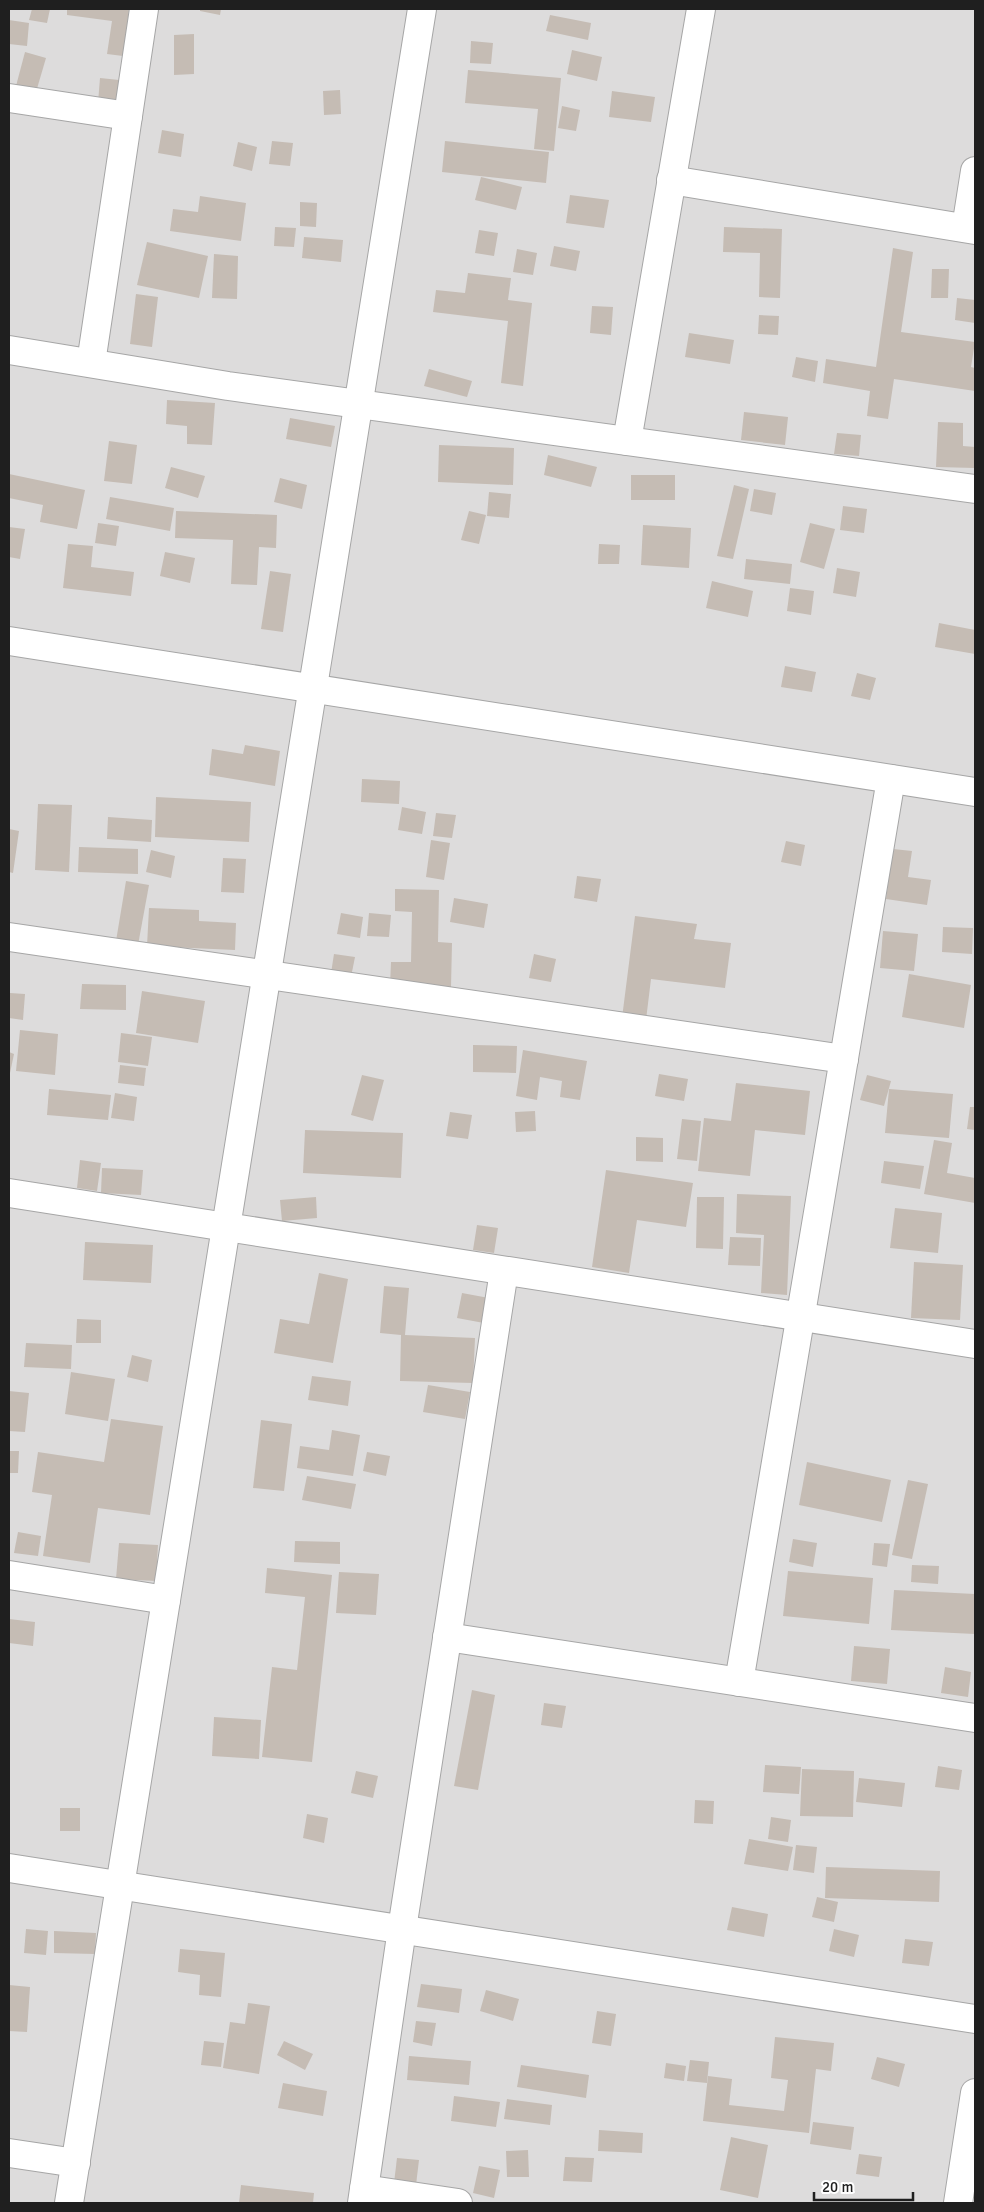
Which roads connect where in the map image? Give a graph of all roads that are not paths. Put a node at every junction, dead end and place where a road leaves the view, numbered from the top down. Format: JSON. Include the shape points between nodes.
{"nodes":[{"id":1,"x":144,"y":9,"type":"edge"},
{"id":2,"x":422,"y":9,"type":"edge"},
{"id":3,"x":700,"y":9,"type":"edge"},
{"id":4,"x":9,"y":98,"type":"edge"},
{"id":5,"x":128,"y":116,"type":"junction"},
{"id":6,"x":975,"y":171,"type":"edge"},
{"id":7,"x":671,"y":180,"type":"junction"},
{"id":8,"x":971,"y":229,"type":"edge"},
{"id":9,"x":9,"y":350,"type":"edge"},
{"id":10,"x":91,"y":363,"type":"junction"},
{"id":11,"x":357,"y":404,"type":"junction"},
{"id":12,"x":627,"y":441,"type":"junction"},
{"id":13,"x":975,"y":490,"type":"edge"},
{"id":14,"x":9,"y":641,"type":"edge"},
{"id":15,"x":312,"y":688,"type":"junction"},
{"id":16,"x":891,"y":779,"type":"junction"},
{"id":17,"x":975,"y":792,"type":"edge"},
{"id":18,"x":9,"y":937,"type":"edge"},
{"id":19,"x":266,"y":974,"type":"junction"},
{"id":20,"x":844,"y":1059,"type":"junction"},
{"id":21,"x":9,"y":1193,"type":"edge"},
{"id":22,"x":225,"y":1227,"type":"junction"},
{"id":23,"x":504,"y":1271,"type":"junction"},
{"id":24,"x":800,"y":1316,"type":"junction"},
{"id":25,"x":975,"y":1344,"type":"edge"},
{"id":26,"x":9,"y":1576,"type":"edge"},
{"id":27,"x":166,"y":1600,"type":"junction"},
{"id":28,"x":447,"y":1637,"type":"junction"},
{"id":29,"x":739,"y":1682,"type":"junction"},
{"id":30,"x":975,"y":1718,"type":"edge"},
{"id":31,"x":9,"y":1868,"type":"edge"},
{"id":32,"x":120,"y":1885,"type":"junction"},
{"id":33,"x":402,"y":1929,"type":"junction"},
{"id":34,"x":975,"y":2019,"type":"edge"},
{"id":35,"x":975,"y":2093,"type":"edge"},
{"id":36,"x":9,"y":2154,"type":"edge"},
{"id":37,"x":76,"y":2163,"type":"junction"},
{"id":38,"x":363,"y":2196,"type":"edge"},
{"id":39,"x":69,"y":2203,"type":"edge"},
{"id":40,"x":458,"y":2203,"type":"edge"},
{"id":41,"x":958,"y":2203,"type":"edge"}],
"edges":[{"from":1,"to":5,"type":"street"},
{"from":2,"to":11,"type":"street"},
{"from":3,"to":7,"type":"street"},
{"from":4,"to":5,"type":"street"},
{"from":5,"to":10,"type":"street"},
{"from":6,"to":8,"type":"street"},
{"from":7,"to":8,"type":"street"},
{"from":7,"to":12,"type":"street"},
{"from":9,"to":10,"type":"street"},
{"from":10,"to":11,"type":"street"},
{"from":11,"to":12,"type":"street"},
{"from":11,"to":15,"type":"street"},
{"from":12,"to":13,"type":"street"},
{"from":14,"to":15,"type":"street"},
{"from":15,"to":16,"type":"street"},
{"from":15,"to":19,"type":"street"},
{"from":16,"to":17,"type":"street"},
{"from":16,"to":20,"type":"street"},
{"from":18,"to":19,"type":"street"},
{"from":19,"to":20,"type":"street"},
{"from":19,"to":22,"type":"street"},
{"from":20,"to":24,"type":"street"},
{"from":21,"to":22,"type":"street"},
{"from":22,"to":23,"type":"street"},
{"from":22,"to":27,"type":"street"},
{"from":23,"to":24,"type":"street"},
{"from":23,"to":28,"type":"street"},
{"from":24,"to":25,"type":"street"},
{"from":24,"to":29,"type":"street"},
{"from":26,"to":27,"type":"street"},
{"from":27,"to":32,"type":"street"},
{"from":28,"to":29,"type":"street"},
{"from":28,"to":33,"type":"street"},
{"from":29,"to":30,"type":"street"},
{"from":31,"to":32,"type":"street"},
{"from":32,"to":33,"type":"street"},
{"from":32,"to":37,"type":"street"},
{"from":33,"to":34,"type":"street"},
{"from":33,"to":38,"type":"street"},
{"from":35,"to":41,"type":"street"},
{"from":36,"to":37,"type":"street"},
{"from":37,"to":39,"type":"street"},
{"from":38,"to":40,"type":"street"}]}
